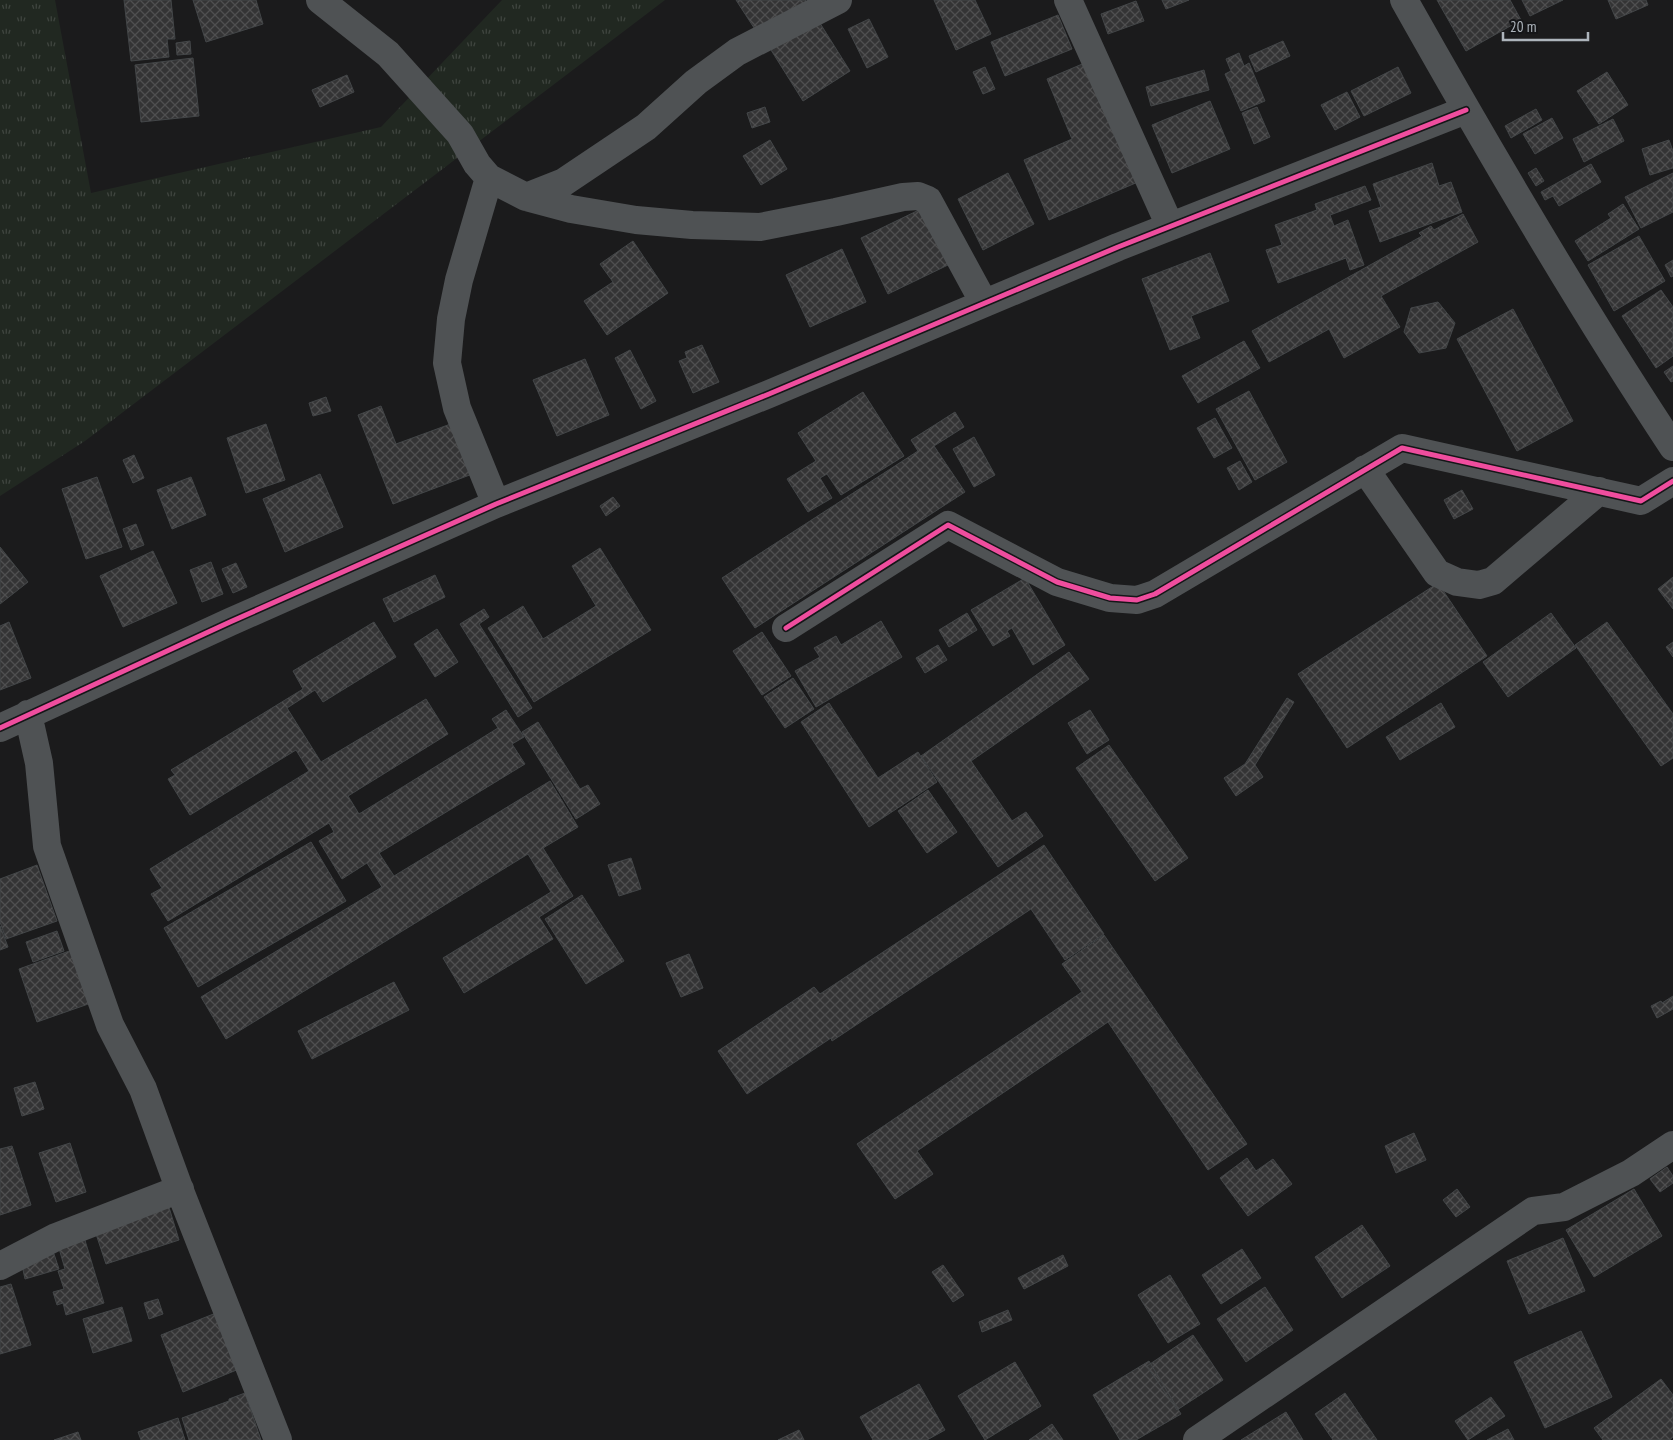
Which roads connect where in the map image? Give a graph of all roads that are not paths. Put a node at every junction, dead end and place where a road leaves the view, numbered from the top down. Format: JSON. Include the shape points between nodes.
{"nodes":[{"id":1,"x":320,"y":0,"type":"edge"},
{"id":2,"x":838,"y":0,"type":"edge"},
{"id":3,"x":1068,"y":0,"type":"edge"},
{"id":4,"x":1404,"y":0,"type":"edge"},
{"id":5,"x":1466,"y":110,"type":"junction"},
{"id":6,"x":489,"y":178,"type":"junction"},
{"id":7,"x":526,"y":197,"type":"junction"},
{"id":8,"x":1170,"y":226,"type":"junction"},
{"id":9,"x":984,"y":303,"type":"junction"},
{"id":10,"x":1673,"y":447,"type":"edge"},
{"id":11,"x":1366,"y":469,"type":"junction"},
{"id":12,"x":1673,"y":482,"type":"edge"},
{"id":13,"x":1599,"y":491,"type":"junction"},
{"id":14,"x":496,"y":504,"type":"junction"},
{"id":15,"x":786,"y":628,"type":"dead end"},
{"id":16,"x":28,"y":714,"type":"junction"},
{"id":17,"x":0,"y":728,"type":"edge"},
{"id":18,"x":1673,"y":1145,"type":"edge"},
{"id":19,"x":180,"y":1189,"type":"junction"},
{"id":20,"x":0,"y":1266,"type":"edge"},
{"id":21,"x":278,"y":1440,"type":"edge"},
{"id":22,"x":1197,"y":1440,"type":"edge"}],
"edges":[{"from":1,"to":6,"type":"street","via":[[388,54],[460,134]]},
{"from":2,"to":7,"type":"street","via":[[737,52],[696,82],[646,127],[564,182]]},
{"from":3,"to":8,"type":"street"},
{"from":4,"to":5,"type":"street"},
{"from":5,"to":8,"type":"street"},
{"from":5,"to":10,"type":"street","via":[[1620,366]]},
{"from":6,"to":7,"type":"street"},
{"from":6,"to":14,"type":"street","via":[[459,280],[447,363],[457,408]]},
{"from":7,"to":9,"type":"street","via":[[571,209],[636,220],[760,227],[918,196],[928,200]]},
{"from":8,"to":9,"type":"street"},
{"from":9,"to":14,"type":"street"},
{"from":11,"to":13,"type":"street","via":[[1402,448]]},
{"from":11,"to":13,"type":"street","via":[[1437,573],[1457,582],[1479,584],[1493,581]]},
{"from":11,"to":15,"type":"street","via":[[1155,594],[1138,600],[1110,598],[1057,582],[948,525]]},
{"from":12,"to":13,"type":"street","via":[[1640,501]]},
{"from":14,"to":16,"type":"street"},
{"from":16,"to":17,"type":"street"},
{"from":16,"to":19,"type":"street","via":[[38,763],[47,846],[110,1025],[143,1090]]},
{"from":18,"to":22,"type":"street","via":[[1630,1173],[1564,1207],[1533,1211]]},
{"from":19,"to":20,"type":"street","via":[[56,1237]]},
{"from":19,"to":21,"type":"street"}]}
